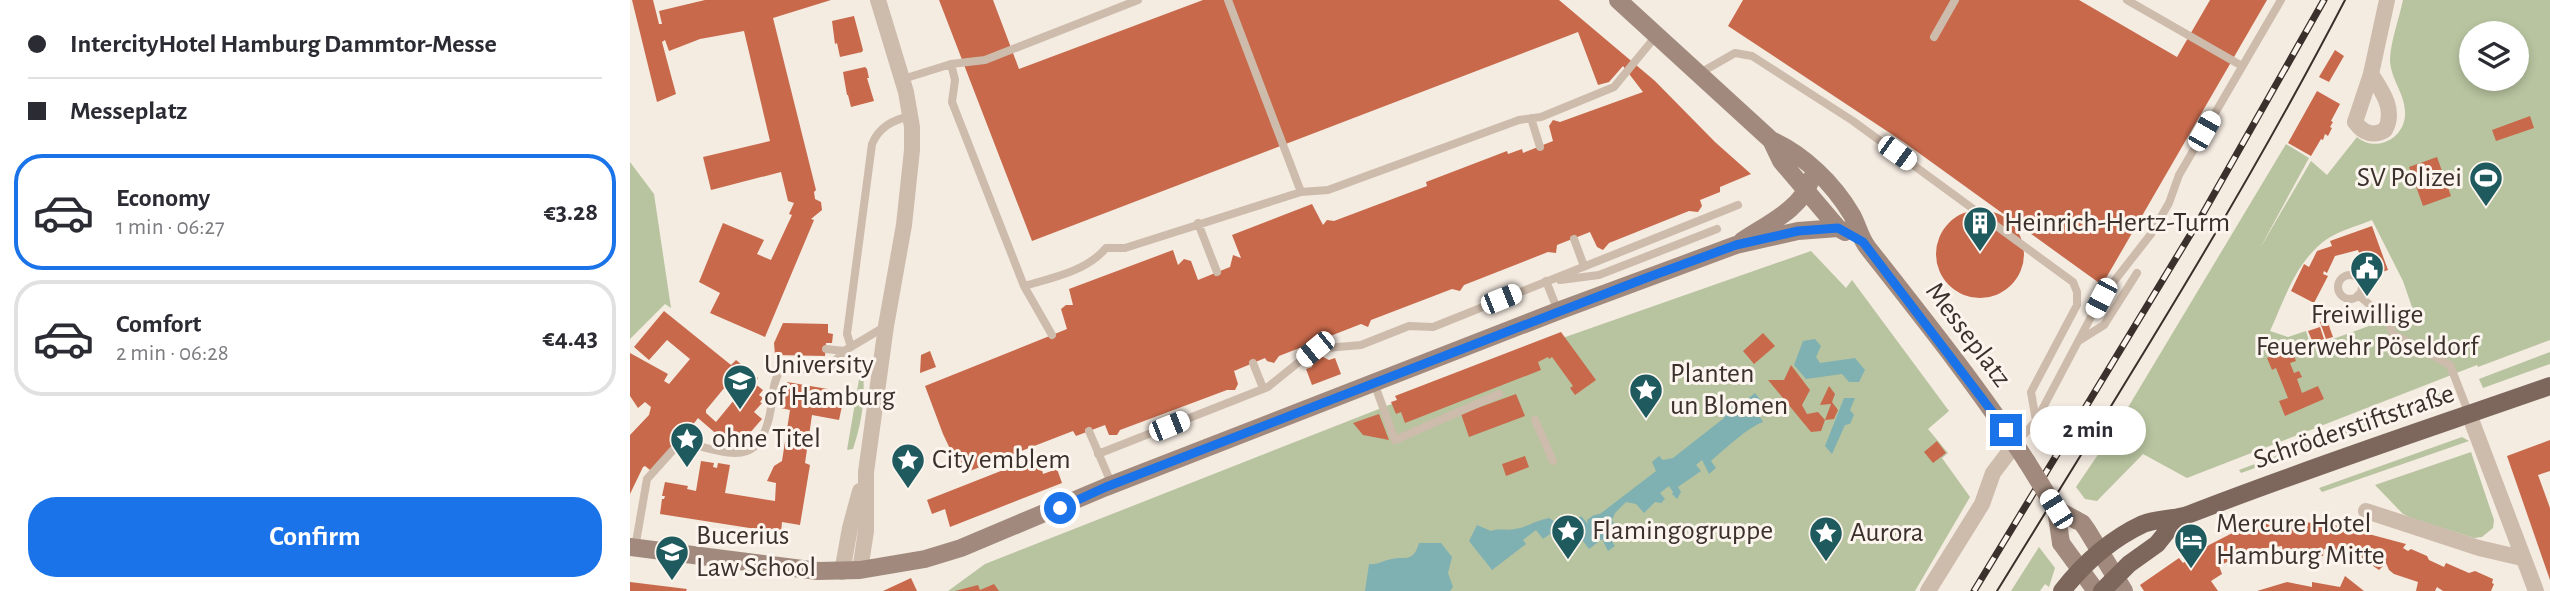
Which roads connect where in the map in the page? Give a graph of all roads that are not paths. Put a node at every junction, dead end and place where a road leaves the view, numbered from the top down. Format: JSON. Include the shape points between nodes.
{"nodes":[{"id":1,"x":878,"y":0,"type":"edge"},
{"id":2,"x":1138,"y":0,"type":"edge"},
{"id":3,"x":1228,"y":0,"type":"edge"},
{"id":4,"x":1619,"y":0,"type":"edge"},
{"id":5,"x":1955,"y":0,"type":"edge"},
{"id":6,"x":2127,"y":0,"type":"edge"},
{"id":7,"x":2281,"y":0,"type":"edge"},
{"id":8,"x":2387,"y":0,"type":"edge"},
{"id":9,"x":1656,"y":36,"type":"junction"},
{"id":10,"x":1934,"y":37,"type":"dead end"},
{"id":11,"x":951,"y":64,"type":"junction"},
{"id":12,"x":2242,"y":66,"type":"junction"},
{"id":13,"x":1697,"y":74,"type":"junction"},
{"id":14,"x":2371,"y":74,"type":"dead end"},
{"id":15,"x":903,"y":79,"type":"junction"},
{"id":16,"x":1531,"y":118,"type":"junction"},
{"id":17,"x":911,"y":121,"type":"junction"},
{"id":18,"x":1770,"y":140,"type":"junction"},
{"id":19,"x":1540,"y":146,"type":"dead end"},
{"id":20,"x":1812,"y":169,"type":"junction"},
{"id":21,"x":1807,"y":190,"type":"junction"},
{"id":22,"x":1301,"y":192,"type":"junction"},
{"id":23,"x":1738,"y":205,"type":"dead end"},
{"id":24,"x":1198,"y":223,"type":"junction"},
{"id":25,"x":1838,"y":228,"type":"junction"},
{"id":26,"x":1717,"y":229,"type":"dead end"},
{"id":27,"x":1574,"y":239,"type":"dead end"},
{"id":28,"x":1863,"y":242,"type":"junction"},
{"id":29,"x":1736,"y":245,"type":"junction"},
{"id":30,"x":1584,"y":266,"type":"junction"},
{"id":31,"x":1217,"y":272,"type":"dead end"},
{"id":32,"x":2137,"y":273,"type":"dead end"},
{"id":33,"x":1546,"y":281,"type":"junction"},
{"id":34,"x":1024,"y":286,"type":"junction"},
{"id":35,"x":2358,"y":295,"type":"dead end"},
{"id":36,"x":1558,"y":311,"type":"junction"},
{"id":37,"x":886,"y":326,"type":"junction"},
{"id":38,"x":1052,"y":335,"type":"dead end"},
{"id":39,"x":2078,"y":342,"type":"junction"},
{"id":40,"x":826,"y":349,"type":"dead end"},
{"id":41,"x":847,"y":349,"type":"junction"},
{"id":42,"x":1253,"y":363,"type":"dead end"},
{"id":43,"x":1374,"y":383,"type":"junction"},
{"id":44,"x":2550,"y":386,"type":"edge"},
{"id":45,"x":1263,"y":388,"type":"junction"},
{"id":46,"x":1499,"y":394,"type":"dead end"},
{"id":47,"x":2469,"y":414,"type":"junction"},
{"id":48,"x":1535,"y":420,"type":"dead end"},
{"id":49,"x":2036,"y":421,"type":"junction"},
{"id":50,"x":1089,"y":431,"type":"dead end"},
{"id":51,"x":2015,"y":444,"type":"junction"},
{"id":52,"x":1098,"y":454,"type":"junction"},
{"id":53,"x":1553,"y":461,"type":"dead end"},
{"id":54,"x":1112,"y":485,"type":"junction"},
{"id":55,"x":2056,"y":509,"type":"junction"},
{"id":56,"x":2366,"y":511,"type":"dead end"},
{"id":57,"x":2177,"y":519,"type":"junction"},
{"id":58,"x":632,"y":548,"type":"edge"},
{"id":59,"x":2100,"y":551,"type":"junction"},
{"id":60,"x":2522,"y":558,"type":"junction"},
{"id":61,"x":2080,"y":570,"type":"junction"},
{"id":62,"x":851,"y":571,"type":"junction"},
{"id":63,"x":2120,"y":584,"type":"edge"},
{"id":64,"x":1928,"y":591,"type":"edge"},
{"id":65,"x":2062,"y":591,"type":"edge"},
{"id":66,"x":2096,"y":591,"type":"edge"},
{"id":67,"x":2102,"y":591,"type":"edge"},
{"id":68,"x":2536,"y":591,"type":"edge"}],
"edges":[{"from":1,"to":15,"type":"street"},
{"from":2,"to":11,"type":"lane","via":[[985,61]]},
{"from":3,"to":22,"type":"lane"},
{"from":4,"to":9,"type":"street"},
{"from":5,"to":10,"type":"lane"},
{"from":6,"to":12,"type":"lane"},
{"from":7,"to":12,"type":"lane"},
{"from":8,"to":14,"type":"street"},
{"from":9,"to":13,"type":"street"},
{"from":9,"to":16,"type":"lane","via":[[1614,87]]},
{"from":11,"to":15,"type":"lane"},
{"from":11,"to":34,"type":"lane","via":[[953,102]]},
{"from":12,"to":39,"type":"lane","via":[[2179,175],[2169,203],[2101,298]]},
{"from":13,"to":18,"type":"street"},
{"from":13,"to":49,"type":"lane","via":[[1735,53],[1752,56],[1853,121],[2073,282],[2077,305],[2031,392]]},
{"from":15,"to":17,"type":"street"},
{"from":16,"to":19,"type":"lane"},
{"from":16,"to":22,"type":"lane","via":[[1328,190]]},
{"from":17,"to":37,"type":"street","via":[[907,197]]},
{"from":17,"to":41,"type":"lane","via":[[896,119],[872,144]]},
{"from":18,"to":20,"type":"street","name":"Messeplatz","via":[[1792,150]]},
{"from":18,"to":21,"type":"street","name":"Messeplatz","via":[[1781,161]]},
{"from":20,"to":21,"type":"street"},
{"from":20,"to":28,"type":"street","name":"Messeplatz","via":[[1856,222]]},
{"from":21,"to":25,"type":"street","name":"Messeplatz"},
{"from":21,"to":29,"type":"street","via":[[1796,204]]},
{"from":22,"to":24,"type":"lane"},
{"from":23,"to":30,"type":"lane"},
{"from":24,"to":31,"type":"lane"},
{"from":24,"to":34,"type":"lane","via":[[1125,248],[1106,248],[1096,260]]},
{"from":25,"to":28,"type":"street","name":"Messeplatz"},
{"from":25,"to":29,"type":"street","via":[[1798,231]]},
{"from":26,"to":33,"type":"lane","via":[[1599,275]]},
{"from":27,"to":30,"type":"lane"},
{"from":28,"to":51,"type":"street","name":"Messeplatz"},
{"from":29,"to":36,"type":"street"},
{"from":30,"to":33,"type":"lane"},
{"from":32,"to":39,"type":"lane","via":[[2104,325]]},
{"from":33,"to":36,"type":"lane"},
{"from":33,"to":45,"type":"lane","via":[[1433,327],[1409,326],[1361,345],[1315,349]]},
{"from":34,"to":38,"type":"lane"},
{"from":35,"to":47,"type":"lane","via":[[2388,320],[2393,334],[2450,365]]},
{"from":36,"to":43,"type":"street"},
{"from":37,"to":41,"type":"lane"},
{"from":37,"to":62,"type":"street","via":[[866,472],[850,528]]},
{"from":39,"to":49,"type":"lane"},
{"from":40,"to":41,"type":"lane"},
{"from":41,"to":58,"type":"lane","via":[[829,368],[780,371],[763,434],[751,449],[731,454],[686,443],[673,450],[647,479]]},
{"from":42,"to":45,"type":"lane"},
{"from":43,"to":46,"type":"lane","via":[[1395,440]]},
{"from":43,"to":54,"type":"street"},
{"from":44,"to":47,"type":"main road","name":"Schröderstiftstraße"},
{"from":45,"to":52,"type":"lane"},
{"from":47,"to":57,"type":"main road","name":"Schröderstiftstraße"},
{"from":47,"to":60,"type":"street"},
{"from":48,"to":53,"type":"lane"},
{"from":49,"to":51,"type":"lane"},
{"from":50,"to":52,"type":"lane"},
{"from":51,"to":55,"type":"street","name":"Messeplatz","bridge":true},
{"from":51,"to":64,"type":"street","via":[[1993,473],[1982,504]]},
{"from":52,"to":54,"type":"lane"},
{"from":54,"to":62,"type":"street","via":[[961,548]]},
{"from":55,"to":59,"type":"street","bridge":true,"via":[[2082,523]]},
{"from":55,"to":61,"type":"street","bridge":true,"via":[[2062,543]]},
{"from":56,"to":60,"type":"street"},
{"from":57,"to":59,"type":"main road","name":"Schröderstiftstraße","via":[[2146,523]]},
{"from":57,"to":63,"type":"main road","name":"Schröderstiftstraße","via":[[2157,544],[2129,564]]},
{"from":58,"to":62,"type":"street","via":[[801,570]]},
{"from":59,"to":61,"type":"main road","name":"Schröderstiftstraße"},
{"from":59,"to":63,"type":"street"},
{"from":60,"to":68,"type":"street"},
{"from":61,"to":65,"type":"main road","name":"Schröderstiftstraße"},
{"from":61,"to":66,"type":"street"},
{"from":63,"to":67,"type":"main road","name":"Schröderstiftstraße"}]}
